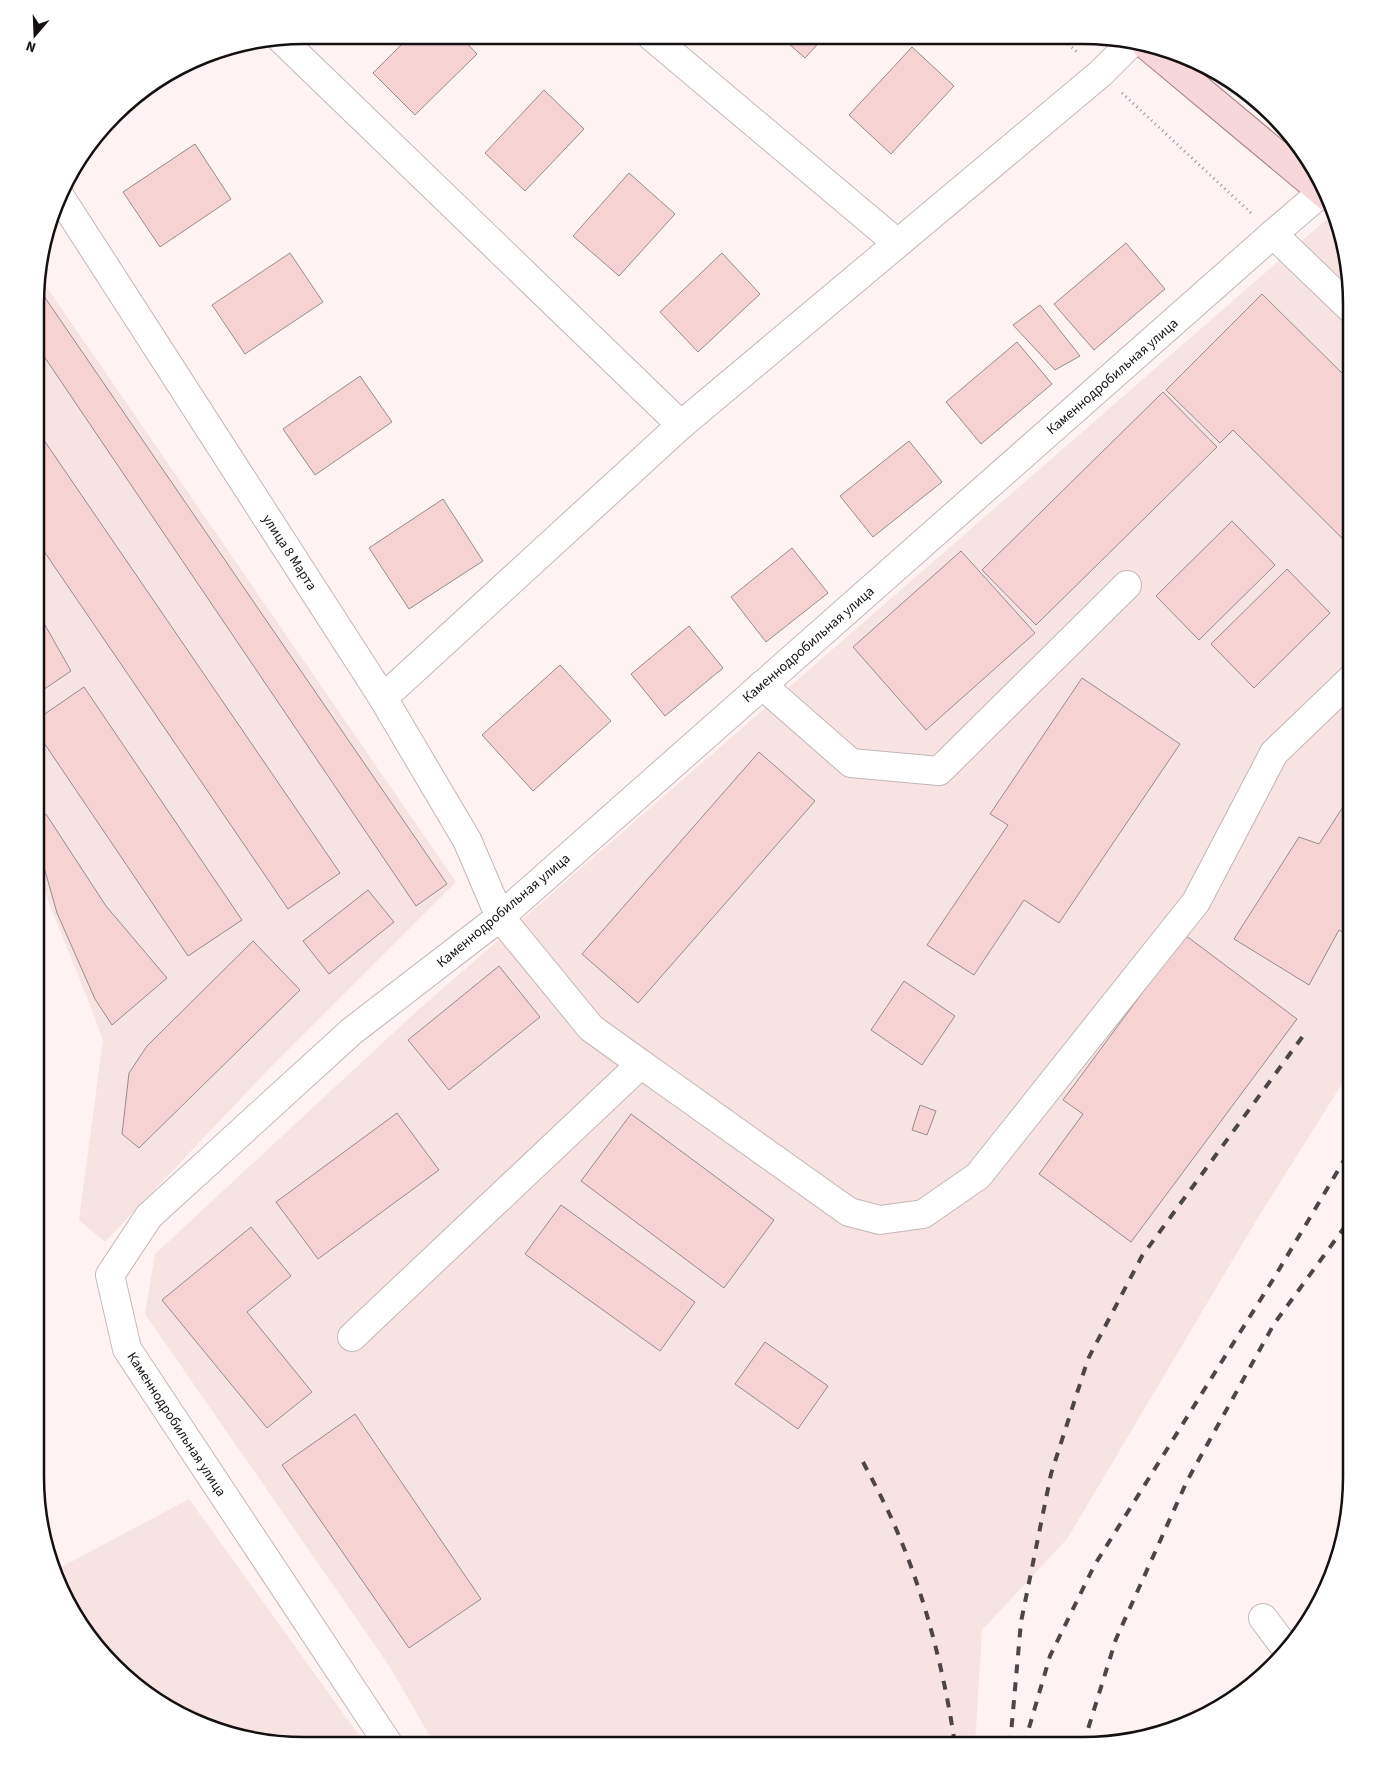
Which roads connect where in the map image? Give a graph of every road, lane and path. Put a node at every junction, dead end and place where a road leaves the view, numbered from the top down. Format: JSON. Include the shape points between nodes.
{"nodes":[{"id":1,"x":286,"y":44,"type":"edge"},
{"id":2,"x":660,"y":44,"type":"edge"},
{"id":3,"x":1069,"y":44,"type":"edge"},
{"id":4,"x":1126,"y":48,"type":"edge"},
{"id":5,"x":1158,"y":55,"type":"edge"},
{"id":6,"x":1101,"y":73,"type":"junction"},
{"id":7,"x":1314,"y":185,"type":"edge"},
{"id":8,"x":1320,"y":198,"type":"edge"},
{"id":9,"x":64,"y":203,"type":"edge"},
{"id":10,"x":1273,"y":234,"type":"junction"},
{"id":11,"x":896,"y":243,"type":"junction"},
{"id":12,"x":1343,"y":301,"type":"edge"},
{"id":13,"x":681,"y":425,"type":"junction"},
{"id":14,"x":1127,"y":584,"type":"dead end"},
{"id":15,"x":762,"y":685,"type":"junction"},
{"id":16,"x":1343,"y":687,"type":"edge"},
{"id":17,"x":383,"y":698,"type":"junction"},
{"id":18,"x":500,"y":917,"type":"junction"},
{"id":19,"x":642,"y":1064,"type":"junction"},
{"id":20,"x":352,"y":1337,"type":"dead end"},
{"id":21,"x":1263,"y":1618,"type":"dead end"},
{"id":22,"x":1283,"y":1644,"type":"edge"},
{"id":23,"x":384,"y":1737,"type":"edge"}],
"edges":[{"from":1,"to":13,"type":"street"},
{"from":2,"to":11,"type":"street"},
{"from":3,"to":6,"type":"path"},
{"from":4,"to":6,"type":"street"},
{"from":5,"to":7,"type":"main road"},
{"from":6,"to":10,"type":"path"},
{"from":6,"to":11,"type":"street"},
{"from":8,"to":10,"type":"street","name":"Каменнодробильная улица"},
{"from":9,"to":17,"type":"street","name":"улица 8 Марта"},
{"from":10,"to":12,"type":"street"},
{"from":10,"to":15,"type":"street","name":"Каменнодробильная улица"},
{"from":11,"to":13,"type":"street"},
{"from":13,"to":17,"type":"street"},
{"from":14,"to":15,"type":"street","via":[[939,771],[851,763]]},
{"from":15,"to":18,"type":"street","name":"Каменнодробильная улица"},
{"from":16,"to":19,"type":"street","name":"улица 8 Марта","via":[[1274,753],[1196,902],[978,1176],[923,1214],[880,1220],[849,1212]]},
{"from":17,"to":18,"type":"street","name":"улица 8 Марта","via":[[467,840]]},
{"from":18,"to":19,"type":"street","name":"улица 8 Марта","via":[[591,1028]]},
{"from":18,"to":23,"type":"street","name":"Каменнодробильная улица","via":[[352,1031],[149,1216],[110,1276],[127,1349]]},
{"from":19,"to":20,"type":"street"},
{"from":21,"to":22,"type":"street"}]}
